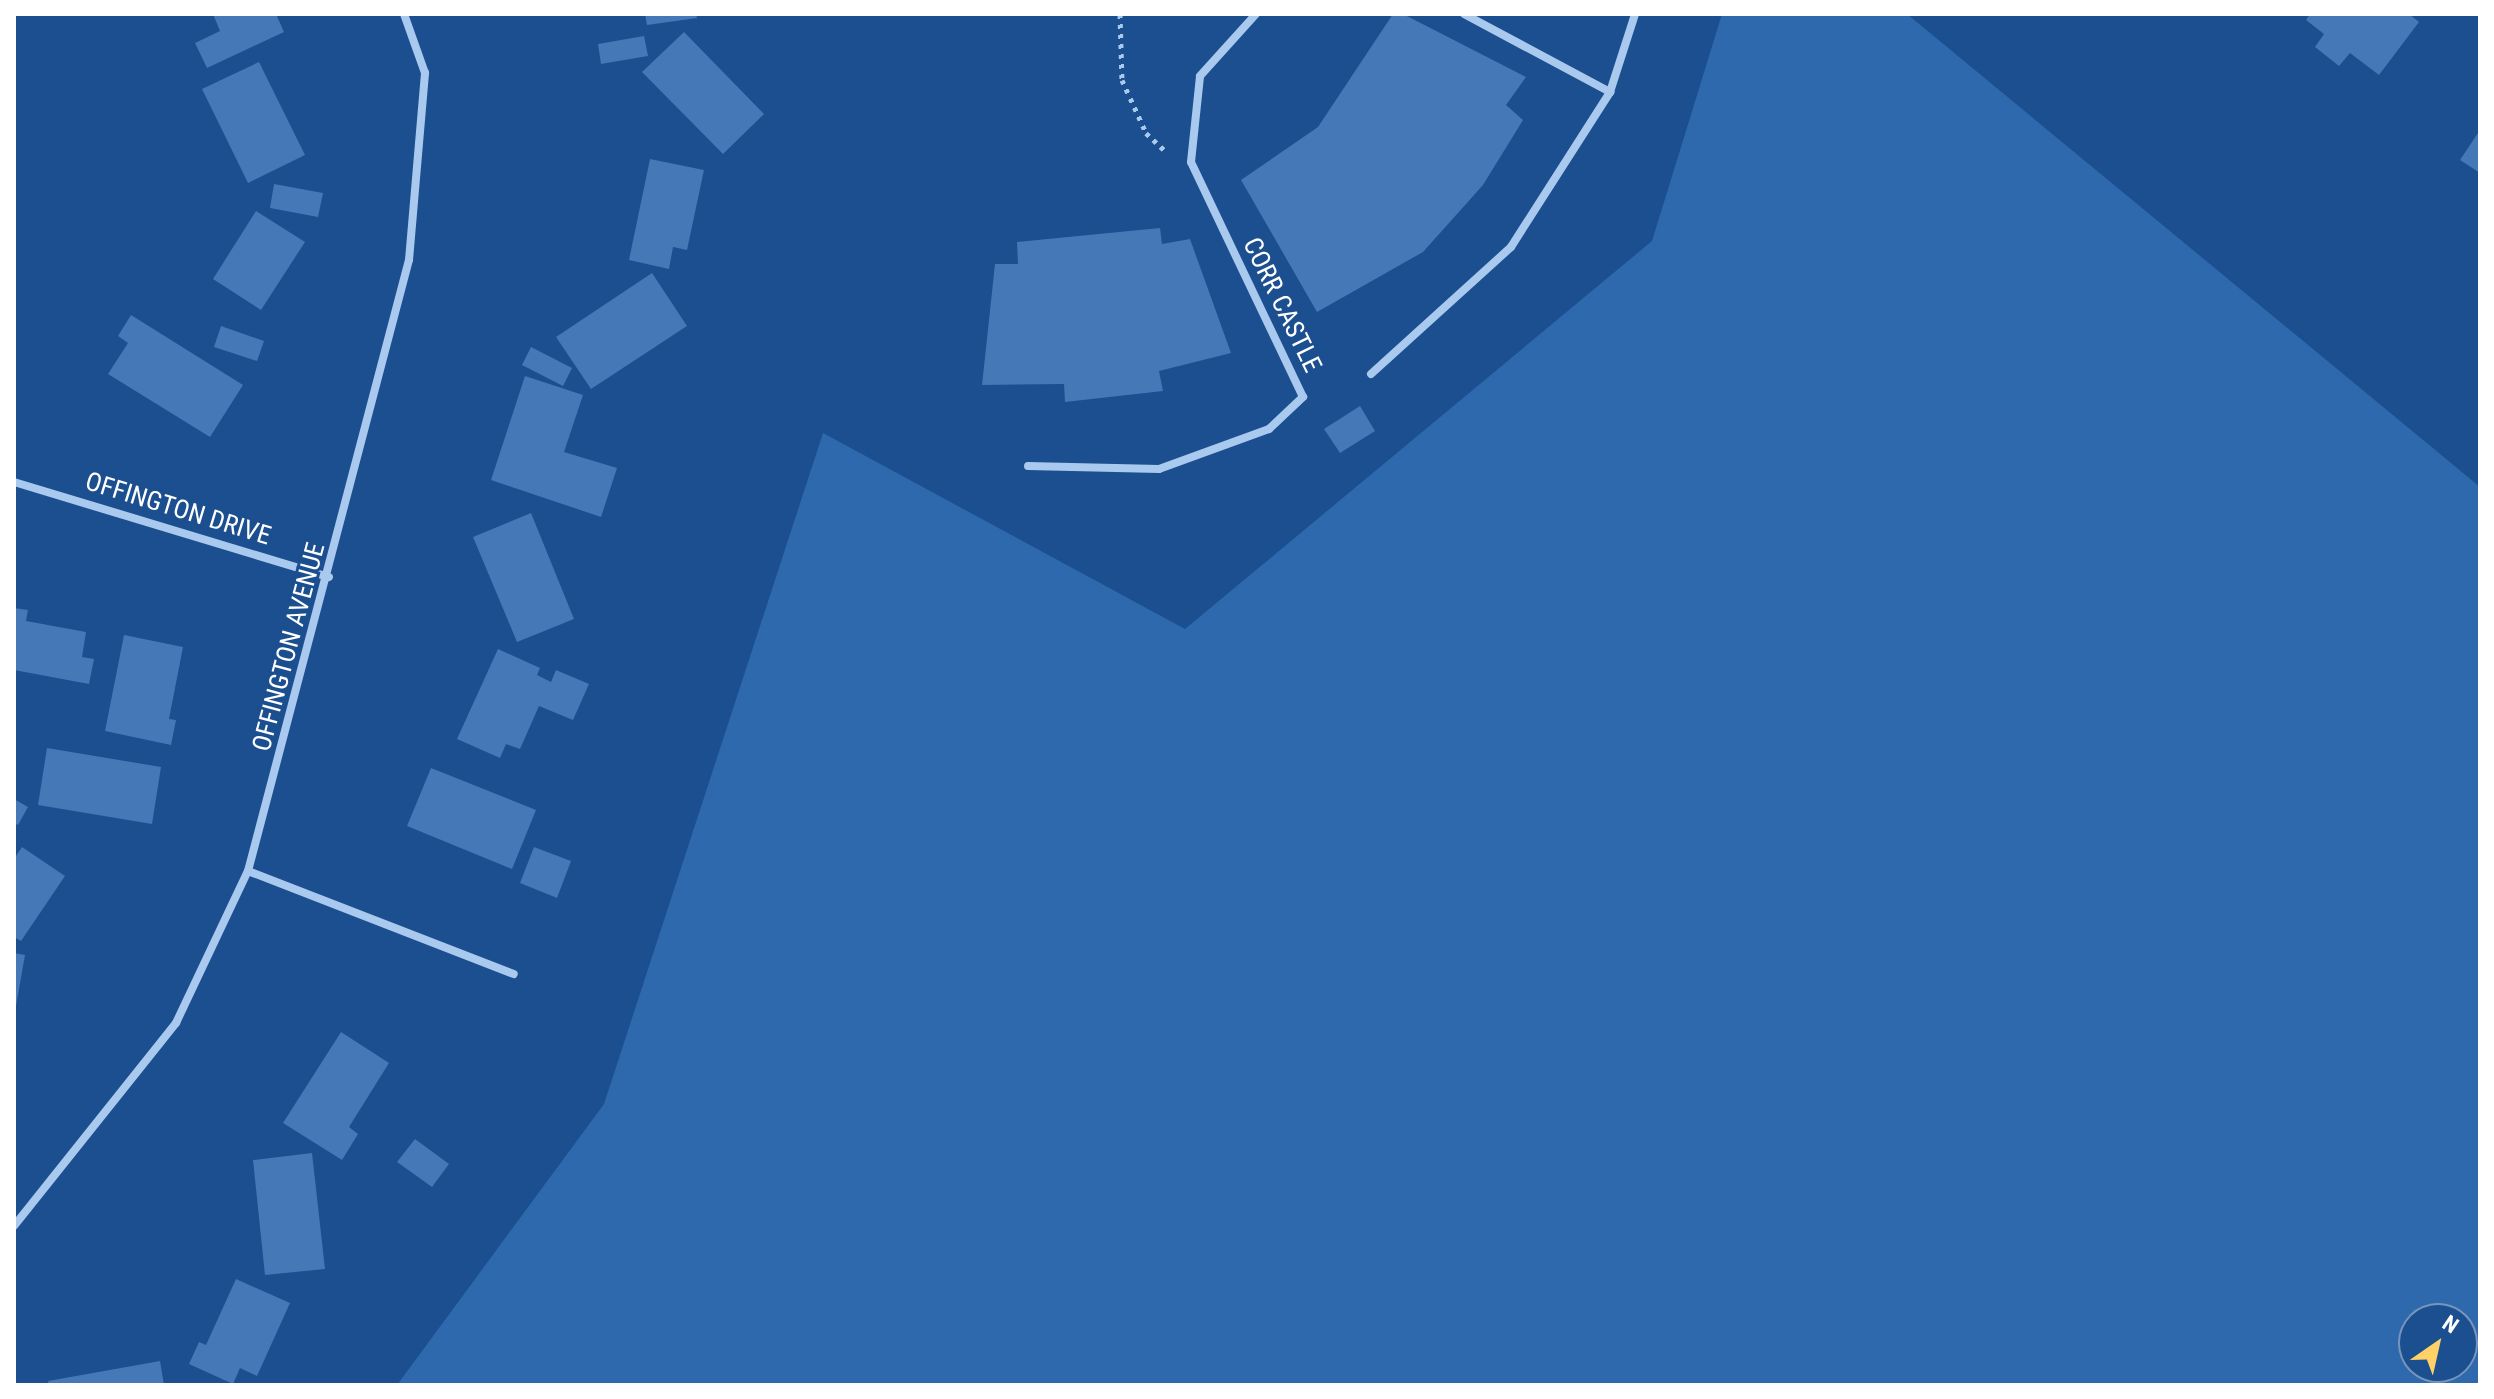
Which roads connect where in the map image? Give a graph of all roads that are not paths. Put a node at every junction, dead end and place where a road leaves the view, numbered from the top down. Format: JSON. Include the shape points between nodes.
{"nodes":[{"id":1,"x":404,"y":14,"type":"edge"},
{"id":2,"x":1256,"y":14,"type":"edge"},
{"id":3,"x":1464,"y":14,"type":"edge"},
{"id":4,"x":1635,"y":14,"type":"edge"},
{"id":5,"x":1610,"y":92,"type":"junction"},
{"id":6,"x":1371,"y":374,"type":"dead end"},
{"id":7,"x":1028,"y":466,"type":"dead end"},
{"id":8,"x":14,"y":482,"type":"edge"},
{"id":9,"x":329,"y":577,"type":"junction"},
{"id":10,"x":248,"y":871,"type":"junction"},
{"id":11,"x":514,"y":974,"type":"dead end"},
{"id":12,"x":14,"y":1226,"type":"edge"}],
"edges":[{"from":1,"to":9,"type":"street","name":"OFFINGTON AVENUE","via":[[425,73],[409,260]]},
{"from":2,"to":7,"type":"street","name":"CORR CASTLE","via":[[1200,76],[1191,162],[1303,397],[1269,429],[1159,469]]},
{"from":3,"to":5,"type":"street"},
{"from":4,"to":5,"type":"street"},
{"from":5,"to":6,"type":"street","via":[[1511,247]]},
{"from":8,"to":9,"type":"street","name":"OFFINGTON DRIVE"},
{"from":9,"to":10,"type":"street","name":"OFFINGTON AVENUE"},
{"from":10,"to":11,"type":"street"},
{"from":10,"to":12,"type":"street","name":"OFFINGTON AVENUE","via":[[176,1023]]}]}
